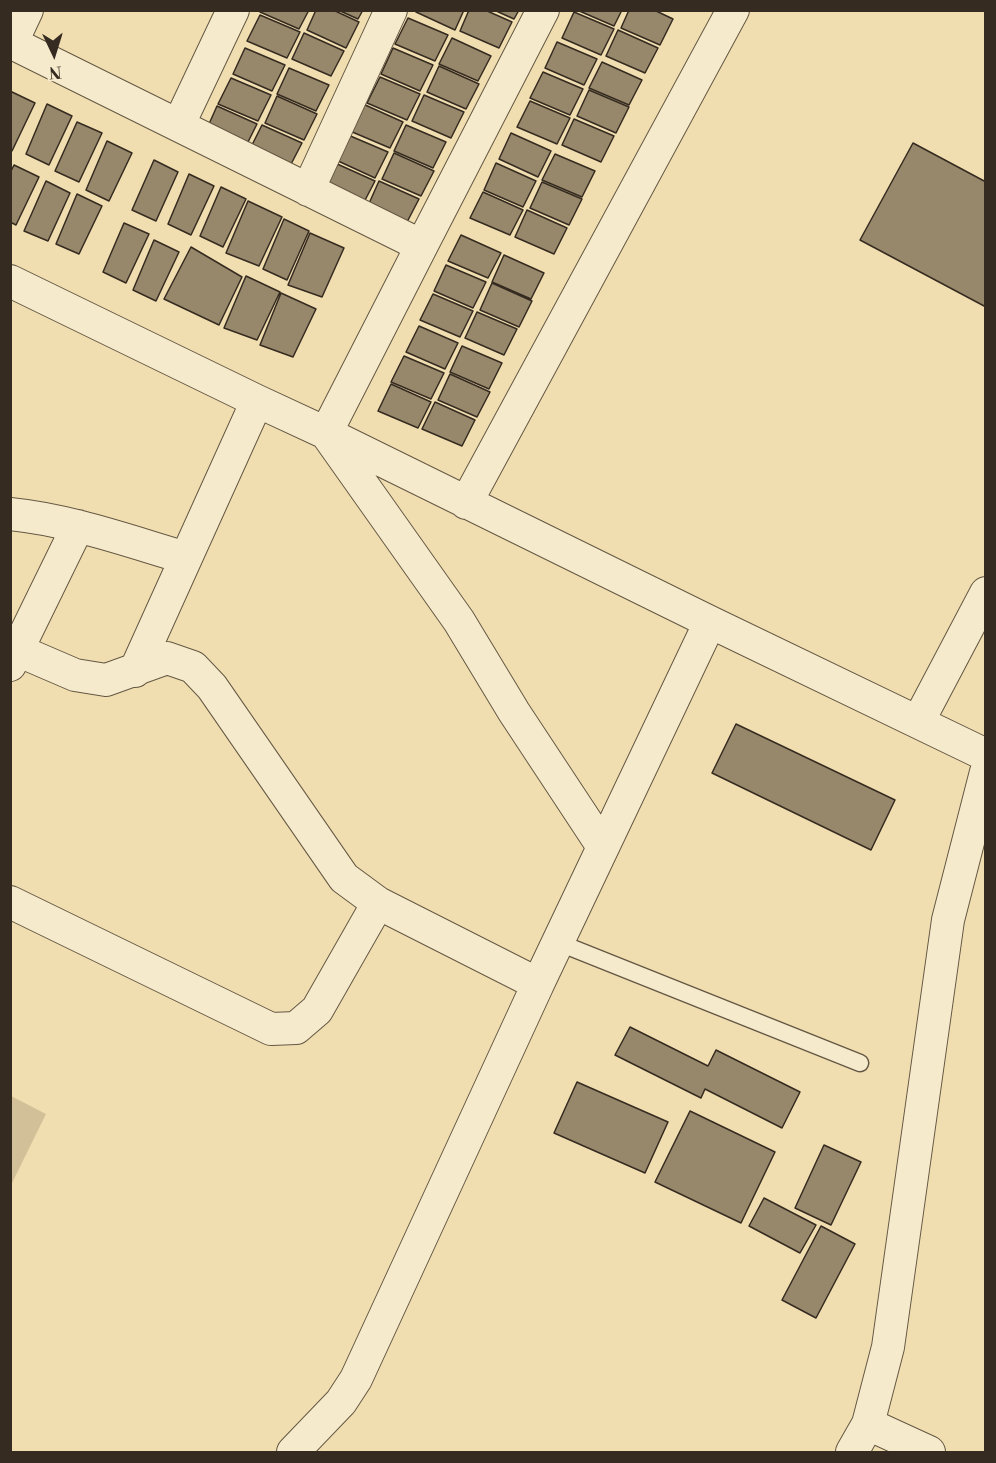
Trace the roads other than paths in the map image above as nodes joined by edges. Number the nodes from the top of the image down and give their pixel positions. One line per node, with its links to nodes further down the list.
1 (27, 10): 6 (street)
2 (233, 10): 7 (street)
3 (391, 10): 8 (street)
4 (543, 10): 9 (street)
5 (734, 10): 13 (street)
6 (11, 42): 7 (street)
7 (179, 124): 8 (street)
8 (308, 190): 9 (street)
9 (420, 249): 12 (street)
10 (10, 281): 11 (street)
11 (257, 401): 12 (street); 16 (street)
12 (326, 433): 13 (street); 24 (street)
13 (466, 503): 18 (street)
14 (10, 514): 15 (street)
15 (78, 526): 16 (street); 19 (street)
16 (186, 558): 20 (street)
17 (986, 593): 21 (street)
18 (710, 622): 21 (street); 24 (street)
19 (13, 654): 20 (street)
20 (135, 670): 26 (street)
21 (918, 722): 22 (street)
22 (986, 754)
23 (986, 772): 30 (street)
24 (603, 847): 27 (street)
25 (10, 902): 26 (street)
26 (378, 903): 28 (street)
27 (557, 942): 28 (street); 29 (lane)
28 (538, 984): 31 (street)
29 (860, 1063)
30 (868, 1424): 32 (street); 33 (street)
31 (293, 1452)
32 (852, 1452)
33 (929, 1452)

